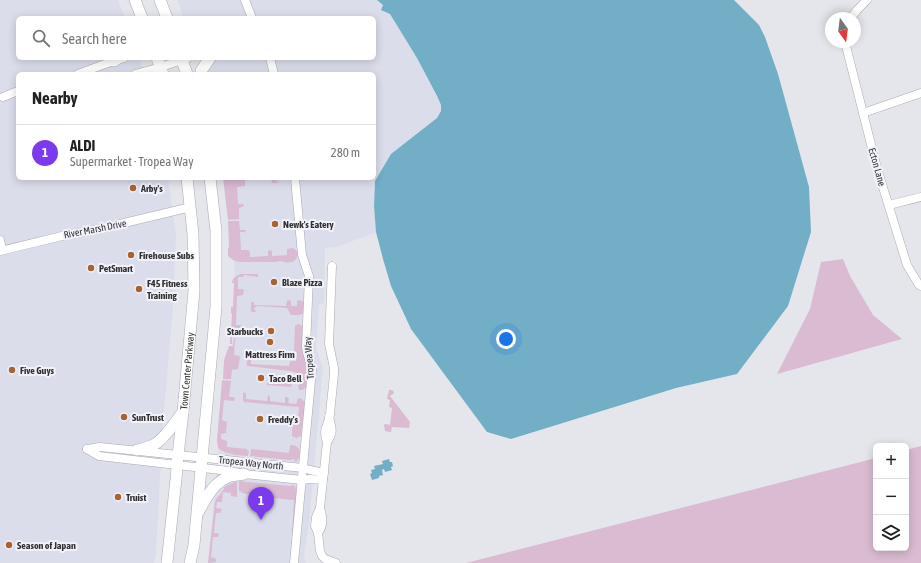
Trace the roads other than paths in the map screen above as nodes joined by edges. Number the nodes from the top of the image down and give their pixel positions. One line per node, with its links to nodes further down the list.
1 (160, 0): 8 (main road)
2 (246, 0): 9 (street)
3 (867, 0): 5 (street)
4 (135, 1): 6 (main road); 7 (main road)
5 (856, 12)
6 (135, 16)
7 (141, 16)
8 (166, 16)
9 (251, 16)
10 (847, 48): 25 (street, Ecton Lane)
11 (116, 60): 17 (street)
12 (178, 60): 16 (street)
13 (184, 60): 19 (main road)
14 (209, 60): 20 (main road)
15 (270, 60): 21 (street)
16 (160, 66): 18 (street)
17 (83, 72)
18 (141, 72)
19 (188, 72)
20 (201, 72)
21 (274, 72)
22 (16, 92): 24 (street)
23 (921, 93): 25 (street)
24 (16, 96)
25 (863, 113): 30 (street, Ecton Lane)
26 (187, 180): 31 (main road, Town Center Parkway)
27 (210, 180): 39 (main road)
28 (295, 180): 40 (street, Tropea Way)
29 (921, 197): 30 (street)
30 (889, 205): 35 (street, Ecton Lane)
31 (191, 207): 33 (street, River Marsh Drive); 36 (main road, Town Center Parkway)
32 (0, 240): 33 (street)
33 (1, 251)
34 (332, 266): 42 (street)
35 (921, 286)
36 (183, 412): 37 (main road); 38 (main road, Town Center Parkway)
37 (137, 450): 38 (street); 38 (street)
38 (177, 460): 39 (street, Tropea Way North); 45 (main road, Town Center Parkway)
39 (201, 463): 40 (street, Tropea Way North); 41 (street, Tropea Way North); 44 (main road)
40 (303, 468): 42 (street, Tropea Way North); 43 (street, Tropea Way)
41 (244, 474): 43 (street, Tropea Way North); 44 (main road)
42 (323, 476): 43 (street, Tropea Way North); 48 (street)
43 (302, 480): 47 (street, Tropea Way)
44 (196, 516): 46 (main road)
45 (167, 563)
46 (190, 563)
47 (294, 563)
48 (336, 563)

